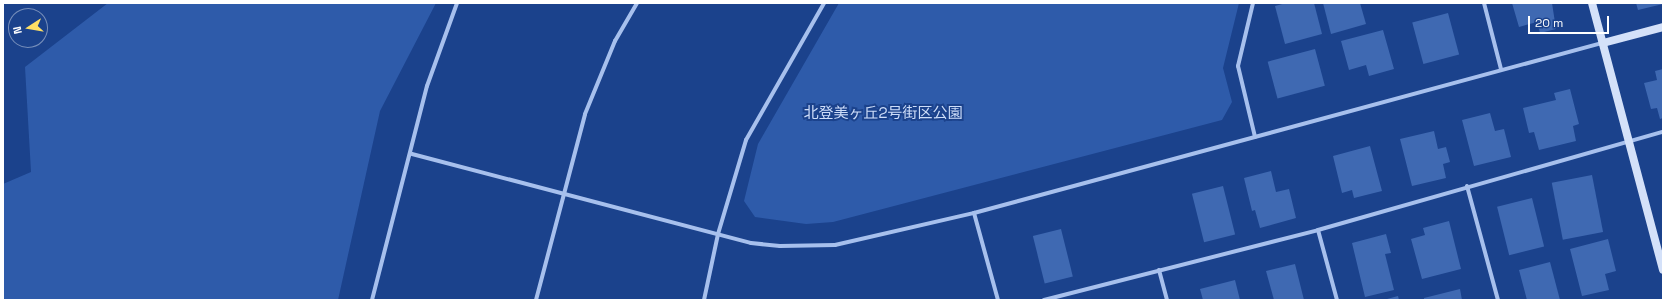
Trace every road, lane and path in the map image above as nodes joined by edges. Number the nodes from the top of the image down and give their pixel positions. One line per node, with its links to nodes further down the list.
1 (457, 3): 13 (street)
2 (637, 3): 15 (street)
3 (824, 3): 18 (street)
4 (1253, 3): 11 (street)
5 (1484, 3): 9 (street)
6 (1592, 3): 8 (street)
7 (1663, 27): 8 (street)
8 (1603, 43): 9 (street); 12 (street)
9 (1501, 69): 11 (street)
10 (1663, 132): 12 (street)
11 (1255, 137): 16 (street)
12 (1629, 141): 14 (street); 20 (street)
13 (412, 154): 15 (street); 21 (street)
14 (1468, 186): 17 (street); 28 (street)
15 (562, 194): 18 (street); 22 (street)
16 (974, 213): 18 (street); 24 (street)
17 (1318, 230): 19 (street); 27 (street)
18 (718, 234): 23 (street)
19 (1158, 270): 25 (street); 26 (street)
20 (1663, 270)
21 (372, 300)
22 (536, 300)
23 (704, 300)
24 (998, 300)
25 (1044, 300)
26 (1167, 300)
27 (1337, 300)
28 (1498, 300)

